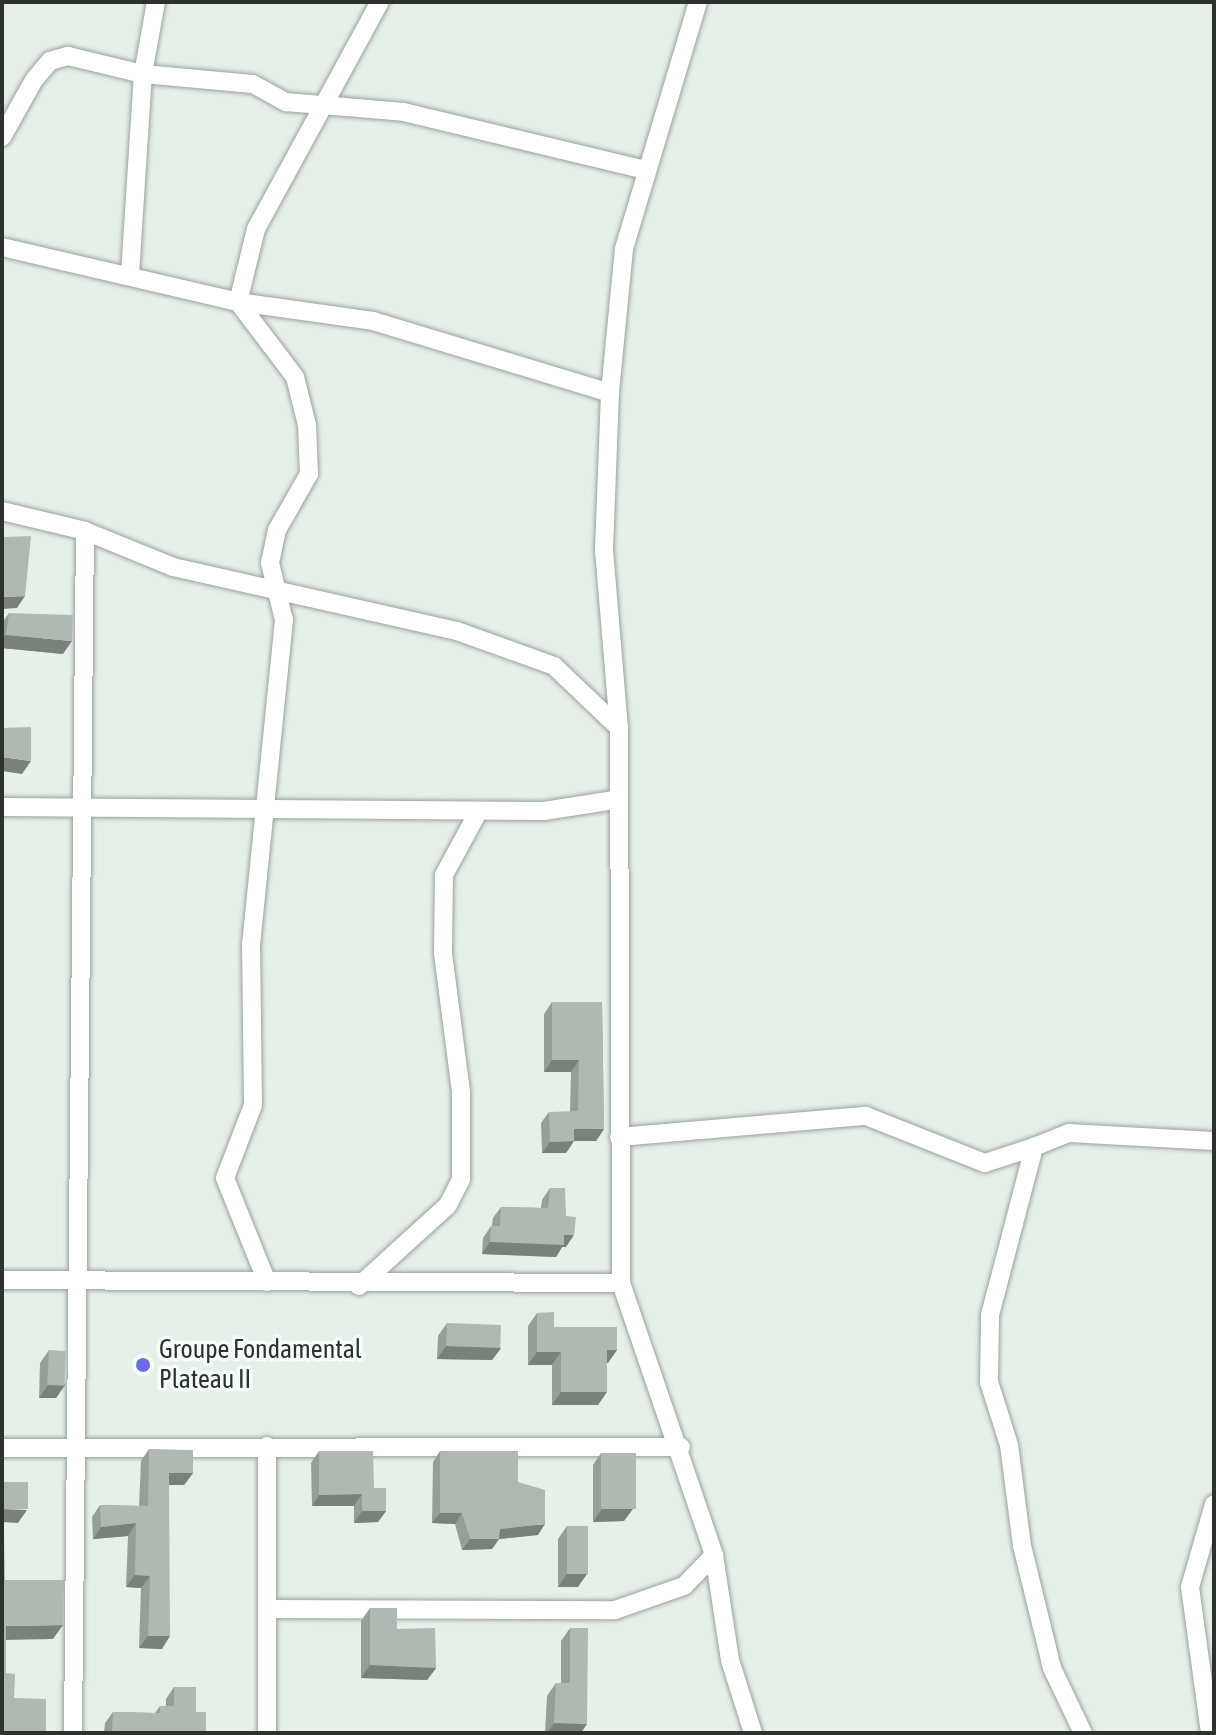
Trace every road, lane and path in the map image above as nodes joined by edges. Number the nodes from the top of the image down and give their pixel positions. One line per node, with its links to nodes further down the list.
1 (156, 2): 4 (street)
2 (380, 2): 5 (street)
3 (698, 2): 7 (street)
4 (143, 74): 5 (street); 6 (street); 9 (street)
5 (328, 102): 7 (street); 10 (street)
6 (2, 137)
7 (645, 170): 11 (street)
8 (2, 247): 9 (street)
9 (130, 274): 10 (street)
10 (238, 302): 11 (street); 14 (street)
11 (610, 393): 15 (street)
12 (2, 511): 13 (street)
13 (85, 531): 14 (street); 19 (street)
14 (276, 588): 15 (street); 20 (street)
15 (619, 728): 16 (street)
16 (614, 800): 18 (street); 21 (street)
17 (2, 807): 19 (street)
18 (478, 812): 20 (street); 28 (street)
19 (86, 813): 20 (street); 24 (street)
20 (262, 814): 26 (street)
21 (619, 1137): 23 (street); 27 (street)
22 (1214, 1141): 23 (street)
23 (1034, 1147): 39 (street)
24 (73, 1278): 25 (street); 26 (street); 32 (street)
25 (2, 1280)
26 (267, 1282): 28 (street)
27 (621, 1283): 28 (street); 30 (street)
28 (359, 1286)
29 (267, 1446): 30 (street); 32 (street); 35 (street)
30 (681, 1447): 34 (street)
31 (2, 1448): 32 (street)
32 (76, 1449): 36 (street)
33 (1214, 1504): 40 (street)
34 (714, 1555): 35 (street); 38 (street)
35 (269, 1609): 37 (street)
36 (73, 1733)
37 (267, 1733)
38 (753, 1733)
39 (1083, 1733)
40 (1210, 1733)

